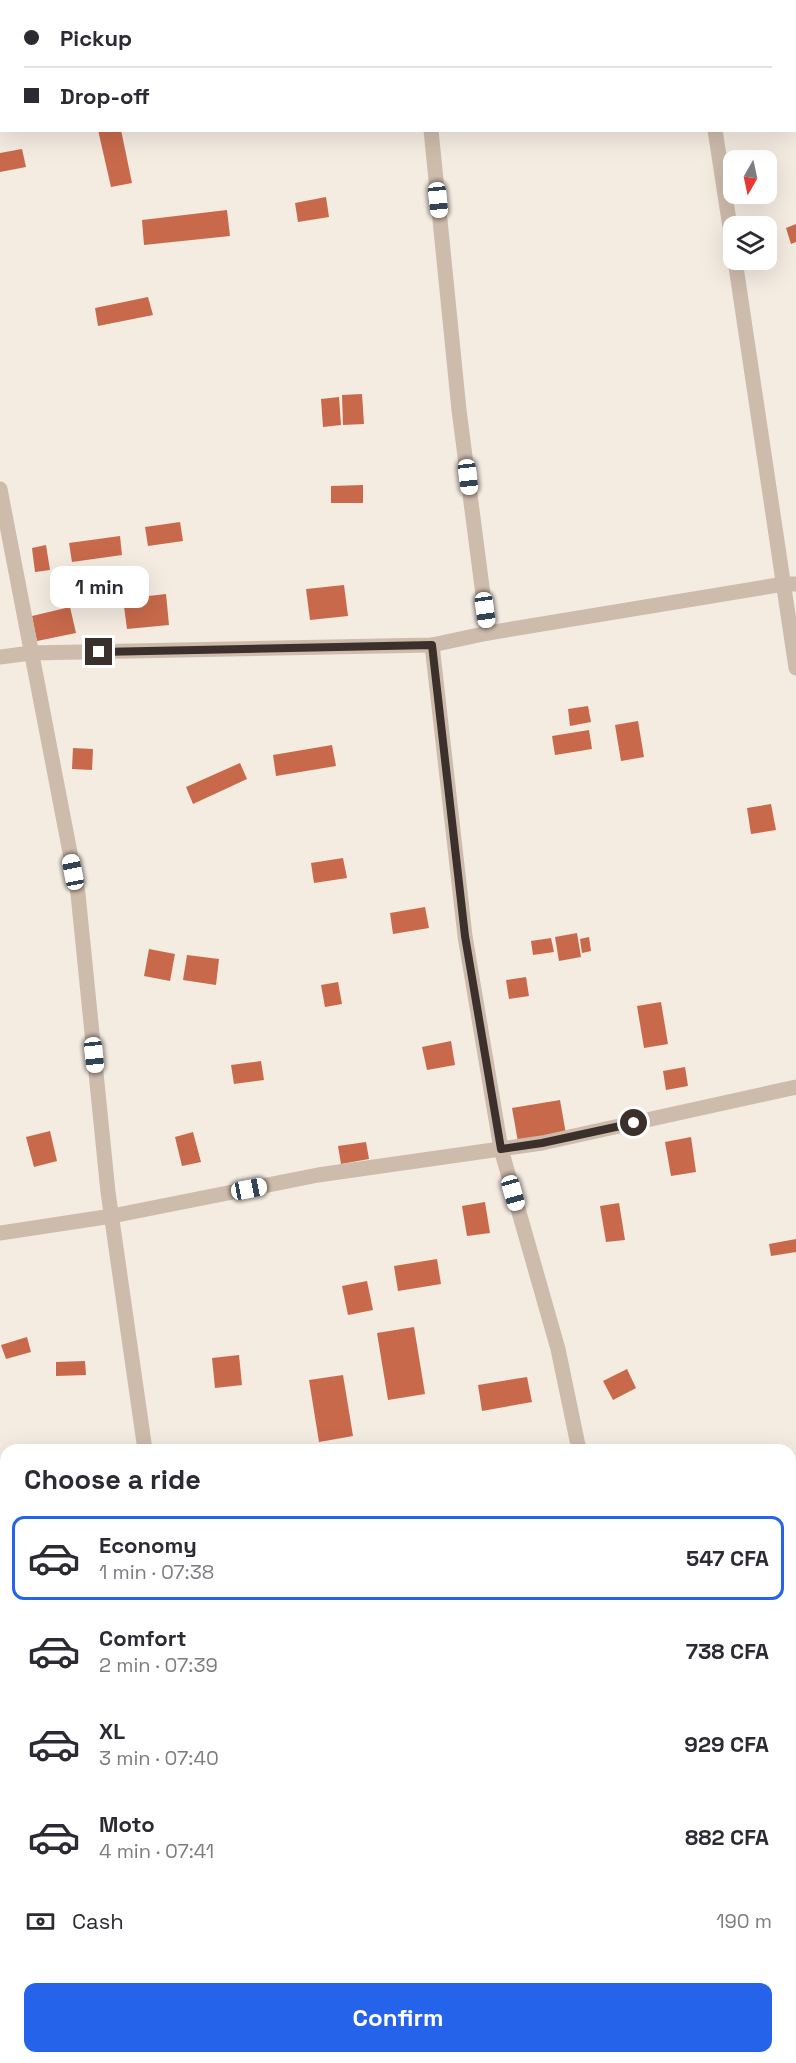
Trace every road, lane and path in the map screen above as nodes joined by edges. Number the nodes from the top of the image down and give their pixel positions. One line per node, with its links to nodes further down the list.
1 (432, 132): 7 (street)
2 (715, 132): 3 (street)
3 (728, 216)
4 (737, 270): 6 (street)
5 (0, 489): 9 (street)
6 (790, 584): 7 (street); 11 (street)
7 (488, 633): 8 (street)
8 (432, 645): 9 (street); 13 (street)
9 (31, 654): 10 (street); 14 (street)
10 (0, 657)
11 (796, 668)
12 (796, 1087): 13 (street)
13 (501, 1149): 14 (street); 17 (street)
14 (111, 1216): 15 (street); 16 (street)
15 (0, 1233)
16 (144, 1444)
17 (578, 1444)

